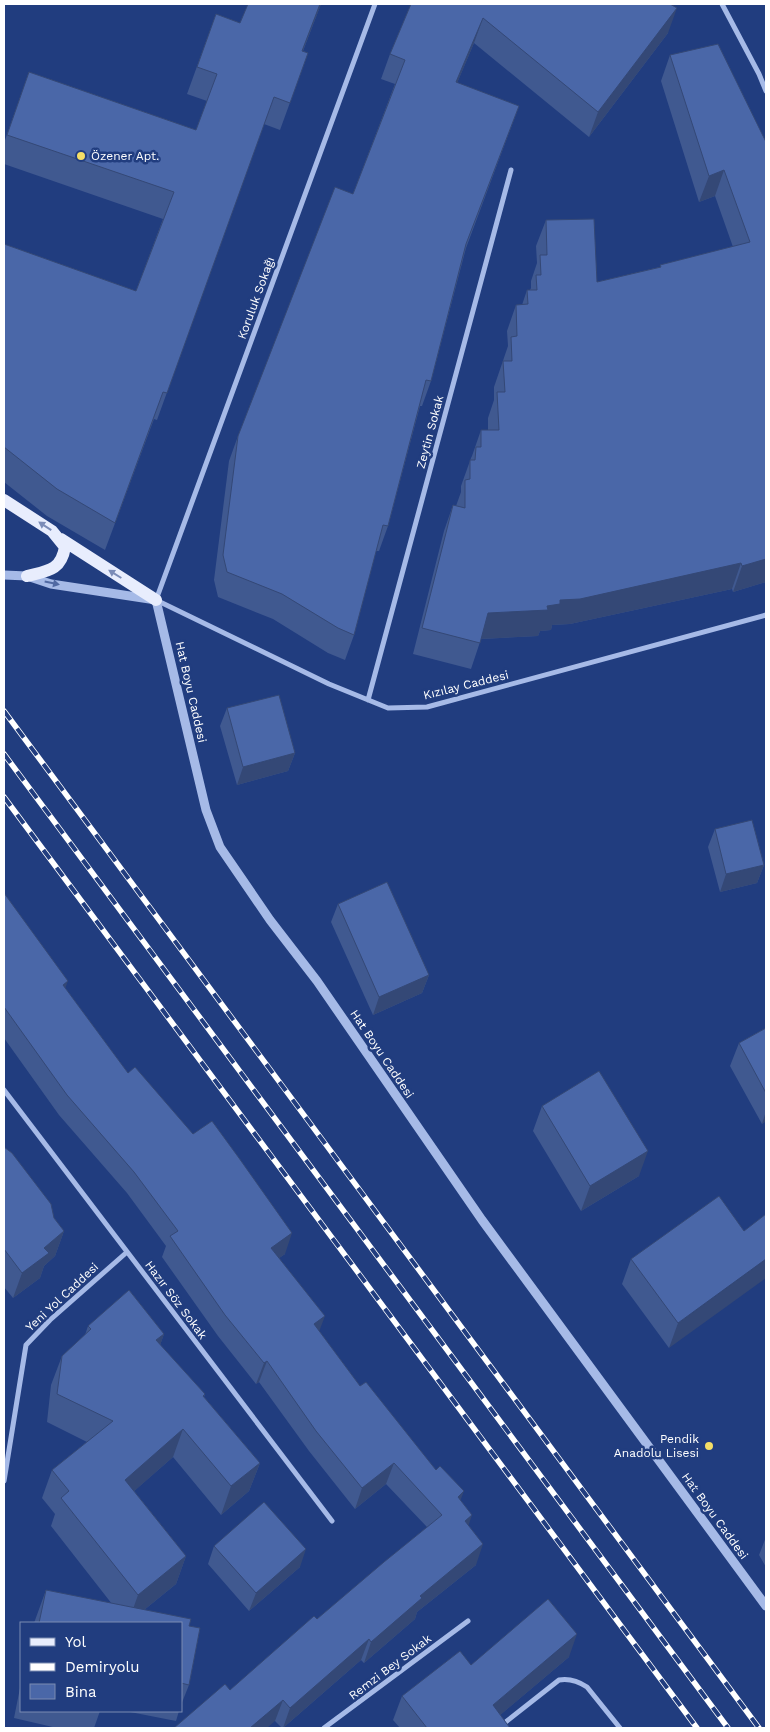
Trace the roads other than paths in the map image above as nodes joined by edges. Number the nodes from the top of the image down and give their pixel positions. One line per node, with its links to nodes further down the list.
1 (375, 4): 9 (street, Koruluk Sokağı)
2 (722, 4): 3 (street)
3 (766, 90)
4 (512, 170): 11 (street, Zeytin Sokak)
5 (4, 500): 6 (main road, one-way to 5)
6 (59, 538): 8 (main road); 9 (main road, one-way to 6)
7 (4, 575): 8 (street)
8 (27, 576): 9 (street, one-way to 9)
9 (156, 600): 11 (street, Kızılay Caddesi); 16 (street, Hat Boyu Caddesi)
10 (766, 615): 11 (street, Kızılay Caddesi)
11 (368, 700)
12 (4, 1090): 13 (street, Hazır Söz Sokak)
13 (127, 1252): 14 (street, Yeni Yol Caddesi); 15 (street, Hazır Söz Sokak)
14 (4, 1481)
15 (332, 1521)
16 (766, 1606)
17 (468, 1621): 18 (street, Remzi Bey Sokak)
18 (324, 1728)
19 (498, 1728): 20 (street)
20 (620, 1728)

